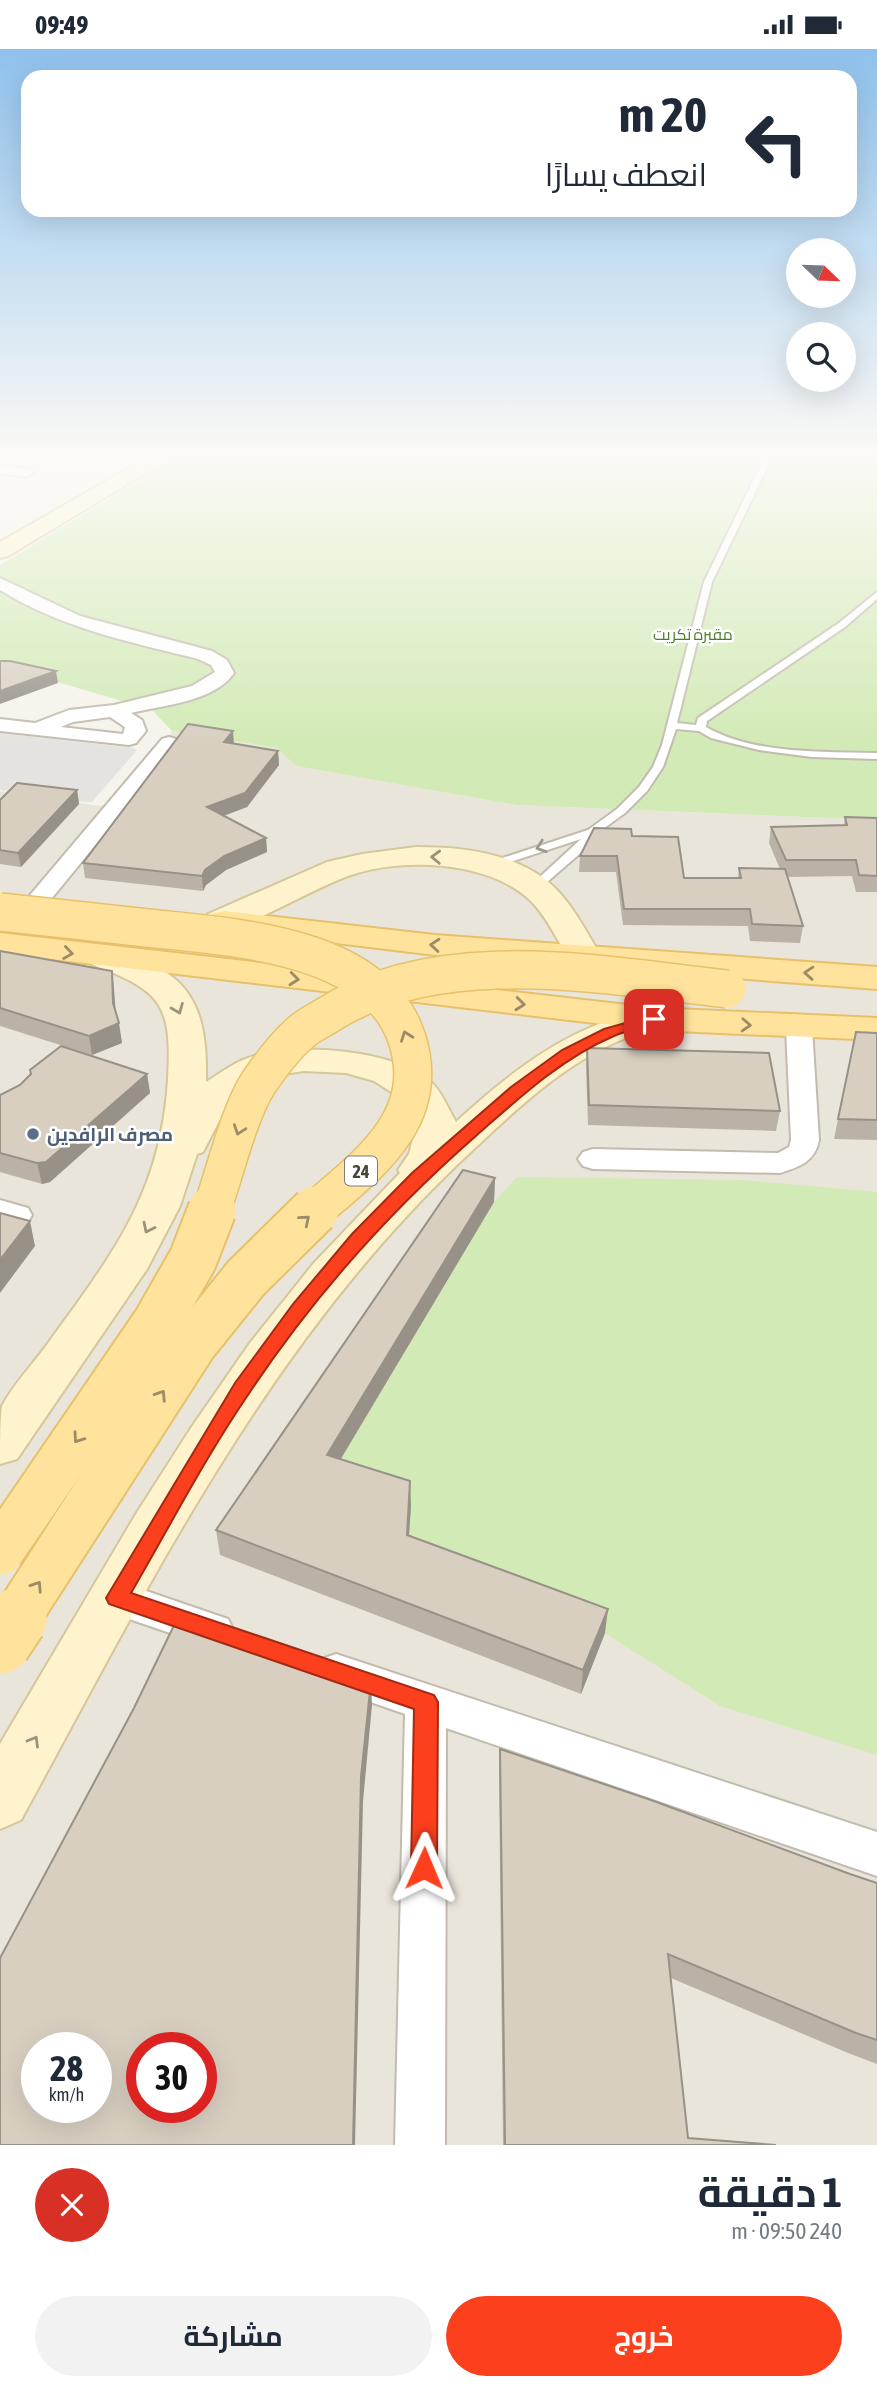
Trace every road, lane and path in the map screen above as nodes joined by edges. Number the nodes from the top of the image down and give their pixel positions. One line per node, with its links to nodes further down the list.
1 (722, 554): 6 (lane)
2 (0, 583): 4 (street)
3 (877, 595): 7 (lane)
4 (114, 711): 8 (street); 8 (street)
5 (0, 725): 8 (street)
6 (672, 726): 7 (lane); 11 (lane)
7 (701, 728): 10 (lane)
8 (39, 729)
9 (169, 743): 15 (street)
10 (877, 756)
11 (592, 832): 12 (lane, one-way to 12); 13 (lane)
12 (491, 865): 13 (street); 17 (street, one-way to 17)
13 (535, 887): 19 (street)
14 (0, 894): 15 (main road)
15 (39, 899): 17 (main road)
16 (0, 912): 33 (main road, 24, one-way to 16, bridge)
17 (220, 921): 19 (main road, one-way to 17)
18 (0, 943): 20 (main road, one-way to 20)
19 (584, 956): 21 (main road, one-way to 19)
20 (105, 958): 23 (main road, one-way to 23); 27 (street, one-way to 27)
21 (877, 978)
22 (877, 1000): 30 (main road, one-way to 30, bridge)
23 (654, 1019): 24 (main road, one-way to 24); 28 (street)
24 (799, 1028): 25 (main road); 26 (street)
25 (877, 1029)
26 (593, 1159)
27 (166, 1189): 28 (street); 29 (street, one-way to 29)
28 (393, 1202): 31 (street)
29 (0, 1445)
30 (0, 1551)
31 (117, 1598): 32 (street); 36 (street, one-way to 31)
32 (246, 1641)
33 (0, 1643)
34 (297, 1659): 35 (street)
35 (426, 1702): 37 (street); 38 (street)
36 (0, 1800)
37 (877, 1854)
38 (420, 2145)

